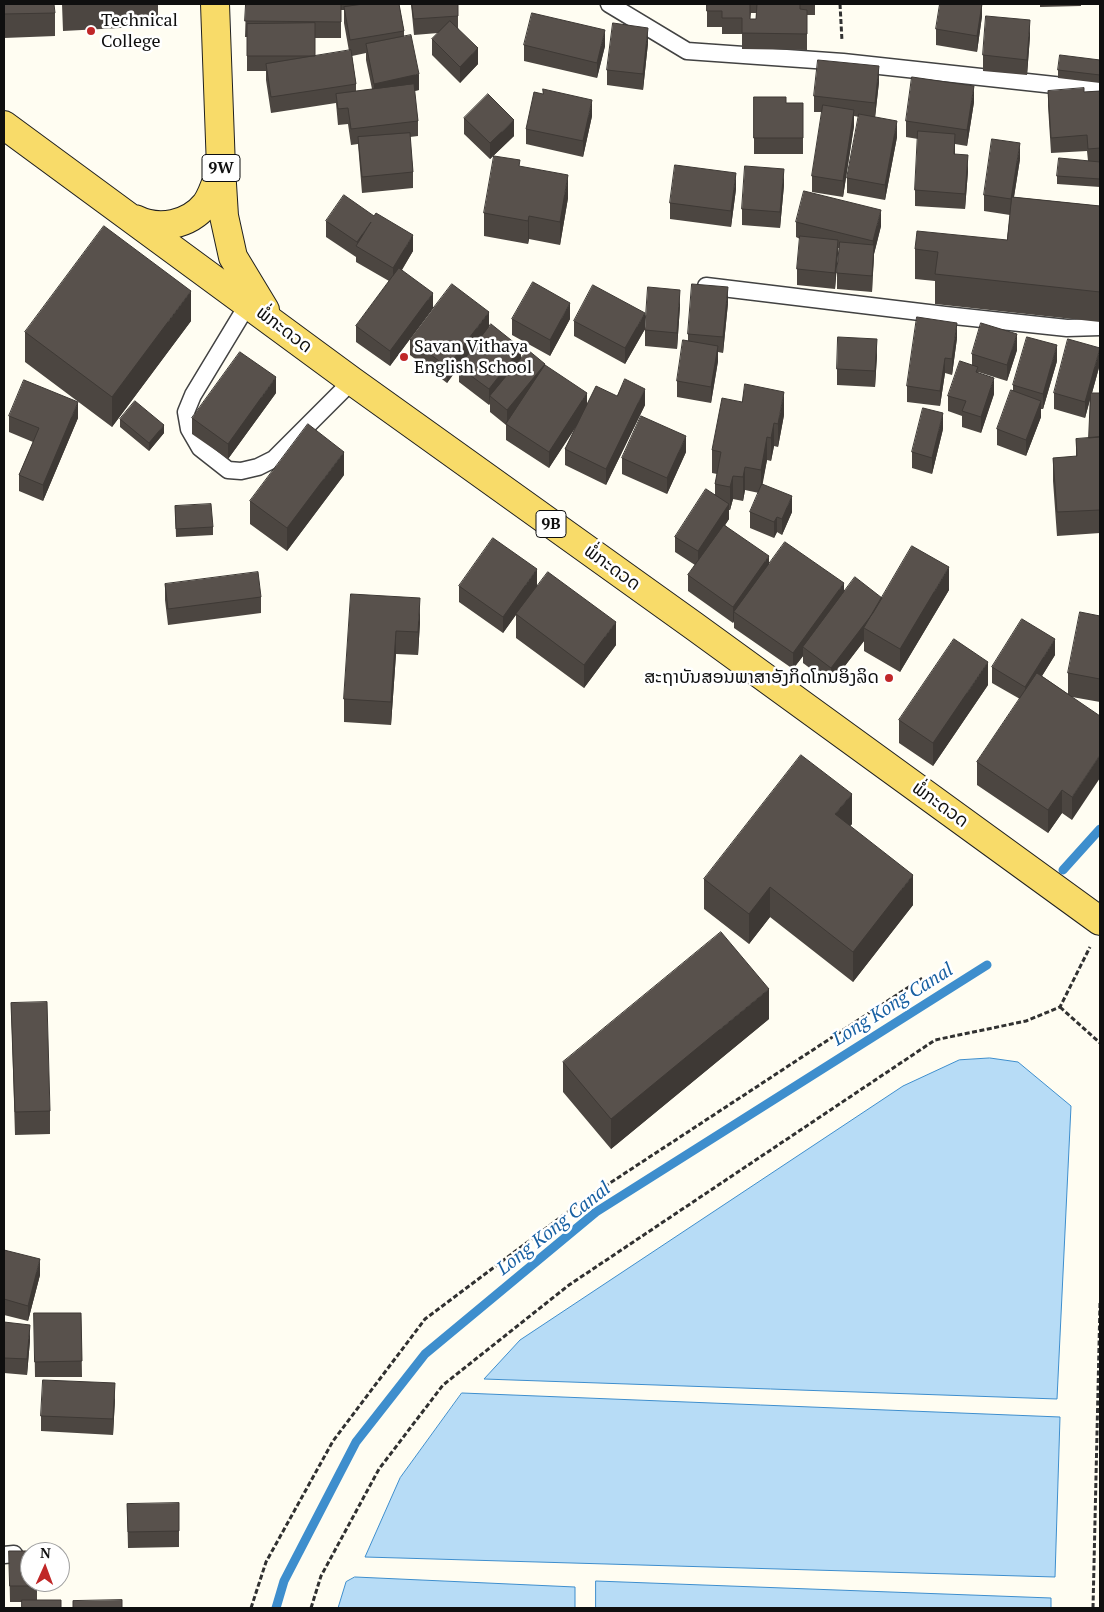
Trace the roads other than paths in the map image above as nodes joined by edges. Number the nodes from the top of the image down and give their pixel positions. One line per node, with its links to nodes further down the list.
1 (215, 4): 5 (main road, 9W)
2 (608, 4): 3 (lane)
3 (1100, 90)
4 (4, 125): 6 (main road, ພໍ່ກະດວດ / 9B)
5 (221, 168): 6 (main road); 9 (main road, 9W)
6 (123, 212): 8 (main road, ພໍ່ກະດວດ / 9B)
7 (701, 286): 10 (lane)
8 (248, 304): 9 (main road, ພໍ່ກະດວດ / 9B); 11 (lane)
9 (271, 320): 11 (main road, ພໍ່ກະດວດ / 9B)
10 (1100, 327)
11 (352, 381): 12 (main road, ພໍ່ກະດວດ / 9B)
12 (1096, 932)

